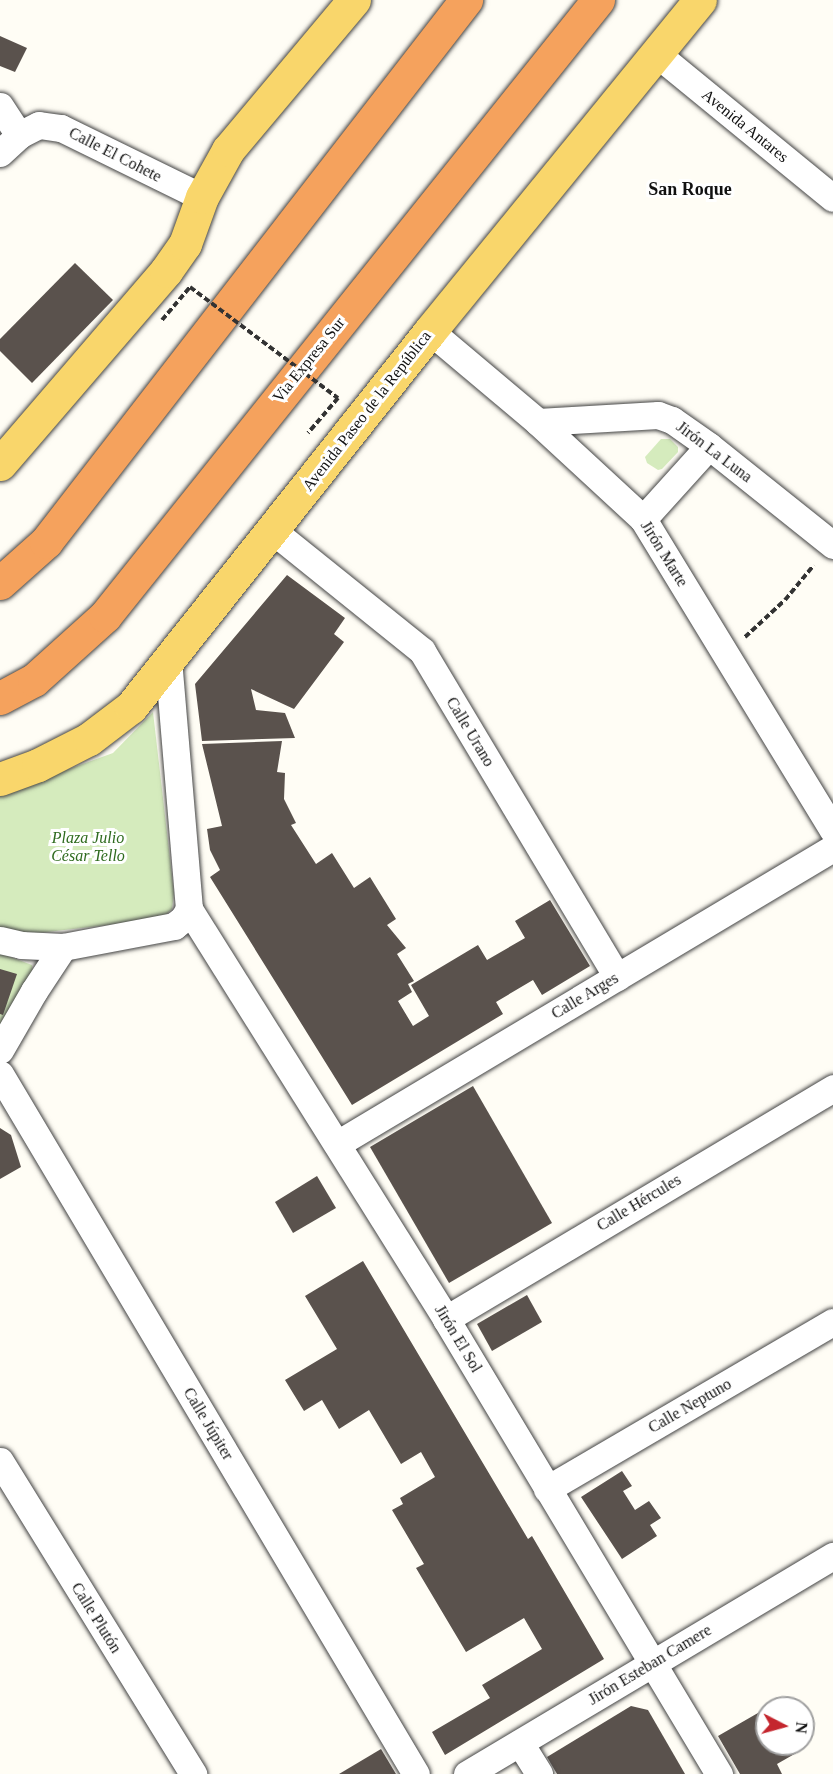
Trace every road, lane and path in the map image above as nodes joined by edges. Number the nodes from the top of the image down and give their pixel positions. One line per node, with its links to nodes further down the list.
1 (354, 0): 8 (main road)
2 (466, 0): 19 (highway)
3 (598, 0): 22 (highway, Via Expresa Sur)
4 (700, 0): 5 (main road, Avenida Paseo de la República)
5 (657, 54): 9 (street, Avenida Antares); 11 (main road, Avenida Paseo de la República)
6 (0, 106): 7 (street)
7 (10, 144): 8 (street, Calle El Cohete)
8 (202, 197): 15 (main road)
9 (833, 198)
10 (162, 320): 13 (path, bridge)
11 (430, 331): 12 (street, Jirón Marte); 17 (main road, Avenida Paseo de la República)
12 (538, 422): 14 (street, Jirón La Luna); 16 (street, Jirón Marte)
13 (308, 433)
14 (709, 446): 16 (street); 18 (street, Jirón La Luna)
15 (0, 464)
16 (643, 519): 20 (street, Jirón Marte)
17 (273, 531): 21 (main road, Avenida Paseo de la República); 29 (street, Calle Urano)
18 (832, 544): 20 (path)
19 (0, 583)
20 (723, 649): 24 (street, Jirón Marte)
21 (168, 660): 23 (main road, Avenida Paseo de la República); 26 (street)
22 (0, 698)
23 (0, 778)
24 (833, 830)
25 (833, 848): 29 (street, Calle Arges)
26 (189, 909): 28 (street); 33 (street, Jirón El Sol)
27 (0, 940): 28 (street)
28 (63, 947): 30 (street)
29 (617, 977): 33 (street, Calle Arges)
30 (0, 1050)
31 (0, 1074): 42 (street, Calle Júpiter)
32 (833, 1088): 34 (street, Calle Hércules)
33 (336, 1144): 34 (street, Jirón El Sol)
34 (446, 1318): 37 (street, Jirón El Sol)
35 (833, 1322): 37 (street, Calle Neptuno)
36 (0, 1461): 41 (street, Calle Plutón)
37 (547, 1489): 39 (street, Jirón El Sol)
38 (833, 1556): 39 (street, Jirón Esteban Camere)
39 (653, 1664): 40 (street, Jirón Esteban Camere); 45 (street, Jirón El Sol)
40 (520, 1743): 43 (street, Jirón Esteban Camere); 44 (street)
41 (193, 1774)
42 (416, 1774)
43 (467, 1774)
44 (538, 1774)
45 (719, 1774)

